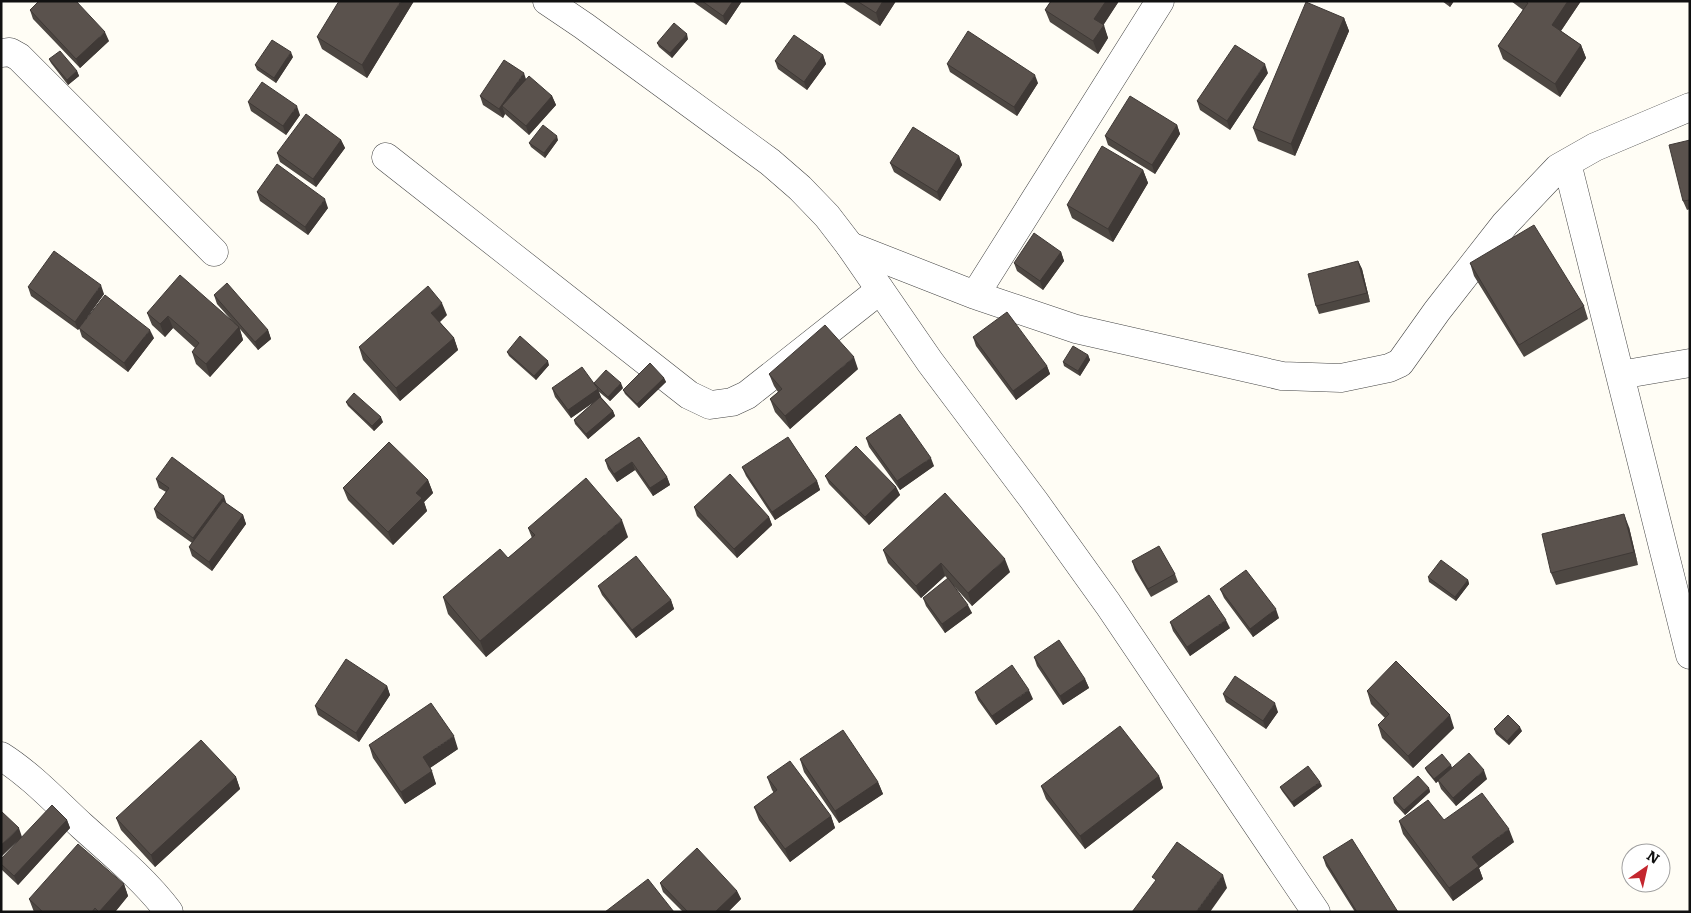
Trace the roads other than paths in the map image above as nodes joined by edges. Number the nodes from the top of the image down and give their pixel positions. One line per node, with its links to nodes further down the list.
1 (547, 1): 7 (street)
2 (1160, 1): 10 (street)
3 (1, 53): 8 (street)
4 (1690, 107): 6 (street)
5 (386, 157): 9 (street)
6 (1567, 163): 10 (street); 12 (street)
7 (850, 246): 9 (street); 10 (street)
8 (214, 252)
9 (880, 290): 16 (street)
10 (975, 295)
11 (1690, 363): 12 (street)
12 (1620, 375): 13 (street)
13 (1690, 655)
14 (1, 756): 15 (street)
15 (169, 912)
16 (1316, 912)

